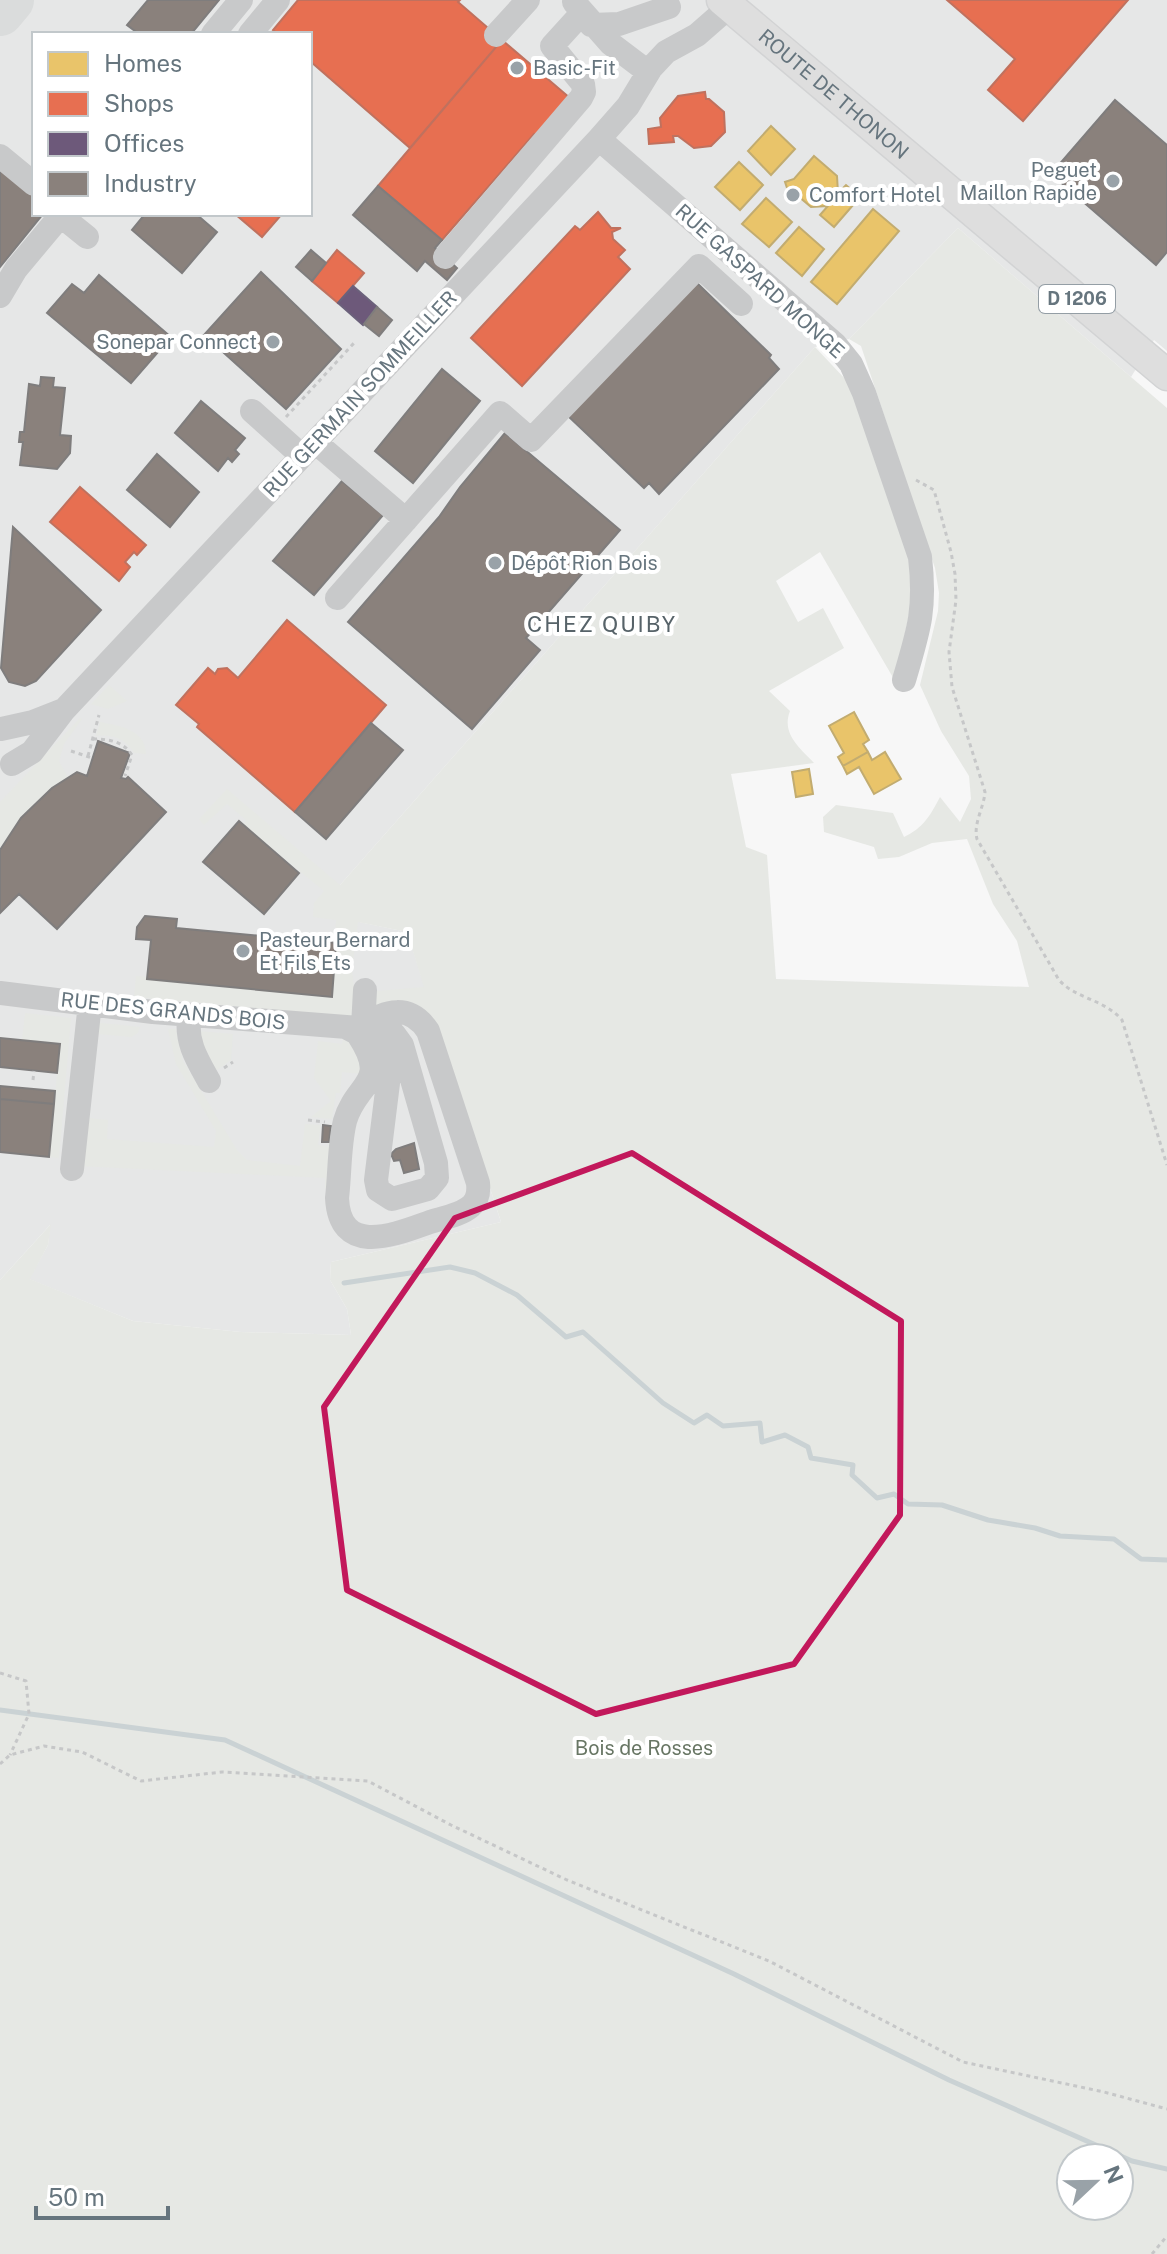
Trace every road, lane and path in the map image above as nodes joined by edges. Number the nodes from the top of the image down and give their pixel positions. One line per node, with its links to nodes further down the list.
1 (241, 0): 7 (street)
2 (278, 0): 8 (street)
3 (528, 0): 9 (street)
4 (726, 3): 10 (street, RUE GERMAIN SOMMEILLER); 22 (main road, ROUTE DE THONON / D 1206)
5 (672, 4): 6 (street); 10 (street)
6 (582, 12): 11 (street); 18 (street)
7 (215, 32)
8 (252, 32)
9 (496, 35)
10 (666, 52): 11 (street, RUE GERMAIN SOMMEILLER)
11 (648, 72): 12 (street, RUE GERMAIN SOMMEILLER)
12 (599, 139): 25 (street, RUE GERMAIN SOMMEILLER); 26 (street, RUE GASPARD MONGE)
13 (0, 156): 14 (street)
14 (32, 182)
15 (61, 216): 19 (street)
16 (63, 216): 17 (street)
17 (87, 237)
18 (445, 257)
19 (0, 296)
20 (741, 304): 27 (street)
21 (354, 343): 24 (path)
22 (1167, 375)
23 (252, 411): 24 (street)
24 (274, 431): 25 (street)
25 (308, 449): 27 (street); 30 (street, RUE GERMAIN SOMMEILLER)
26 (894, 482): 29 (street, RUE GASPARD MONGE); 49 (path)
27 (406, 520): 28 (street)
28 (337, 598)
29 (904, 680)
30 (64, 710): 32 (street, RUE GERMAIN SOMMEILLER); 35 (street, RUE GERMAIN SOMMEILLER)
31 (99, 715): 33 (path)
32 (0, 728): 35 (street, RUE GERMAIN SOMMEILLER)
33 (93, 739): 34 (path); 36 (path)
34 (71, 751)
35 (6, 772)
36 (125, 776)
37 (365, 990): 41 (street)
38 (0, 993): 39 (street, RUE DES GRANDS BOIS)
39 (90, 1003): 40 (street, RUE DES GRANDS BOIS); 50 (street)
40 (189, 1016): 41 (street, RUE DES GRANDS BOIS); 45 (street)
41 (356, 1029): 41 (street); 42 (street); 47 (street)
42 (402, 1045): 46 (street); 48 (street)
43 (34, 1071): 44 (path)
44 (33, 1080)
45 (209, 1081)
46 (412, 1123): 47 (street); 48 (street)
47 (380, 1155): 48 (street)
48 (436, 1163)
49 (1167, 1165)
50 (72, 1169)
51 (0, 1673): 52 (path)
52 (10, 1755): 53 (path); 54 (path)
53 (0, 1764)
54 (1167, 2109)
55 (1167, 2236): 56 (path)
56 (1152, 2254)

